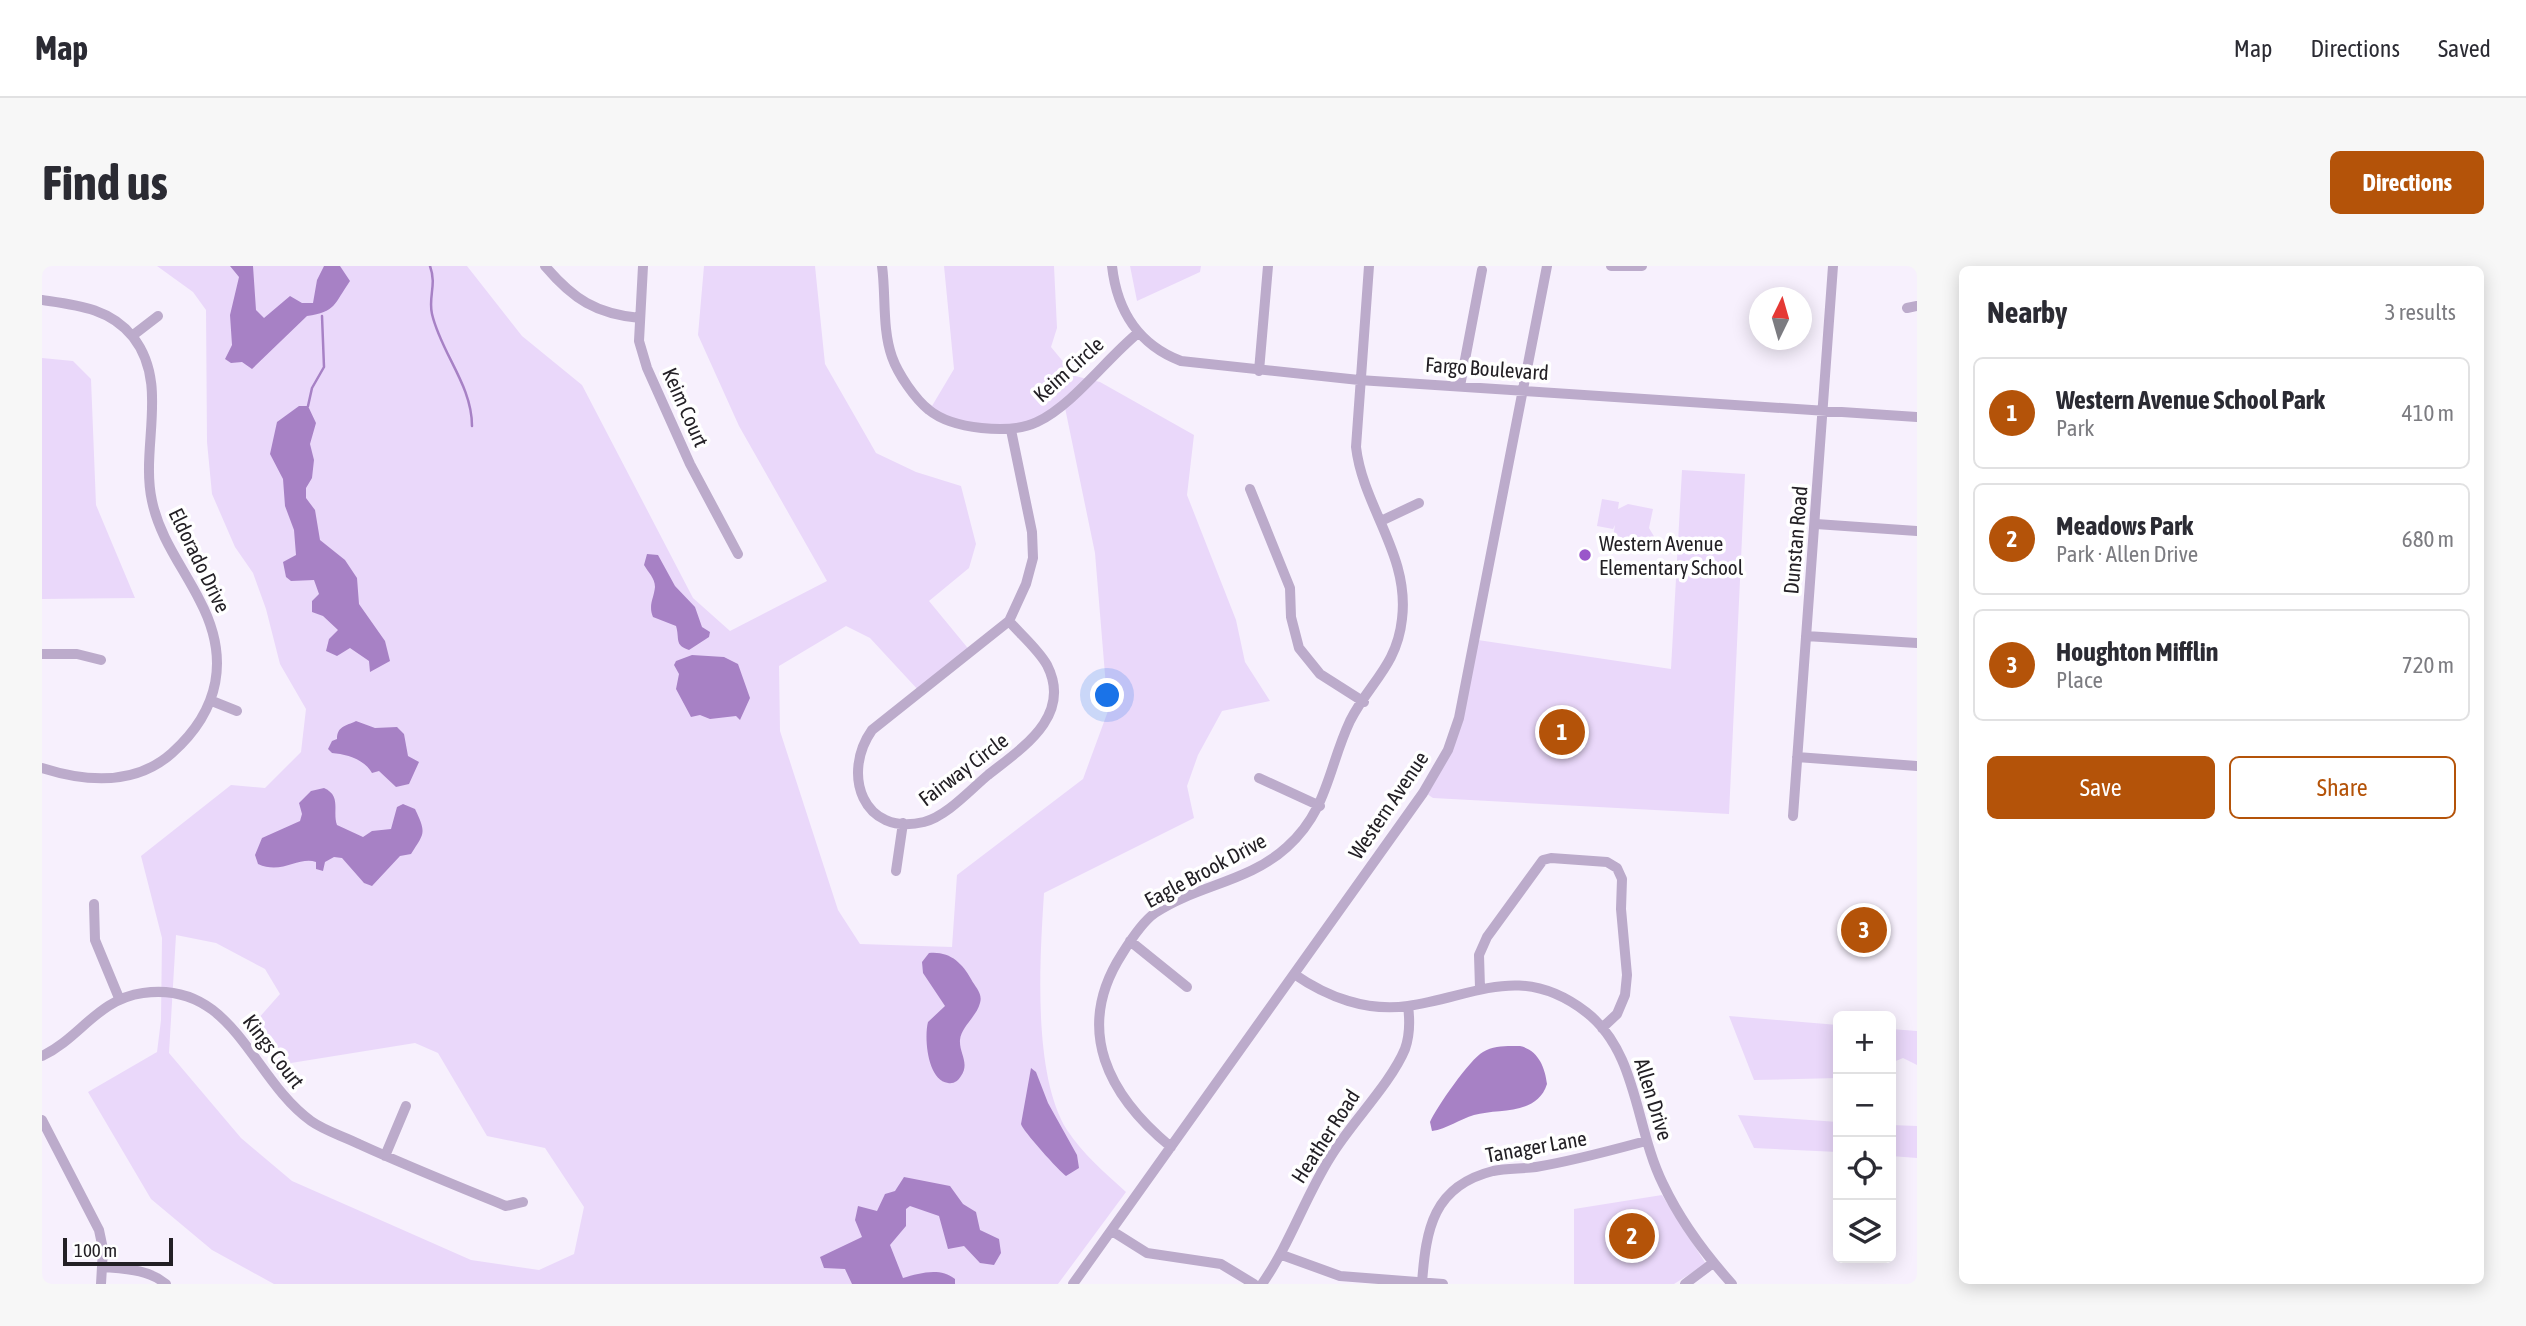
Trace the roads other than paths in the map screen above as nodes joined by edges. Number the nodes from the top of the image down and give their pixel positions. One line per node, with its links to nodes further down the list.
1 (545, 266): 14 (street)
2 (643, 266): 14 (street, Keim Court)
3 (882, 266): 23 (street, Keim Circle)
4 (1112, 266): 15 (street, Fargo Boulevard)
5 (1268, 266): 17 (street)
6 (1369, 266): 18 (street, Eagle Brook Drive)
7 (1547, 266): 20 (street, Western Avenue)
8 (1611, 266): 9 (street)
9 (1642, 266)
10 (1833, 266): 21 (street, Dunstan Road)
11 (1482, 270): 19 (street)
12 (42, 300): 16 (street, Eldorado Drive)
13 (158, 316): 16 (street)
14 (639, 318): 29 (street, Keim Court)
15 (1138, 334): 17 (street, Fargo Boulevard); 23 (street, Keim Circle)
16 (132, 336): 35 (street, Eldorado Drive)
17 (1259, 371): 18 (street, Fargo Boulevard)
18 (1359, 380): 19 (street, Fargo Boulevard); 26 (street, Eagle Brook Drive)
19 (1460, 386): 20 (street, Fargo Boulevard)
20 (1522, 390): 21 (street, Fargo Boulevard); 48 (street, Western Avenue)
21 (1824, 411): 22 (street, Fargo Boulevard); 27 (street, Dunstan Road)
22 (1917, 417)
23 (1011, 430): 30 (street, Fairway Circle)
24 (1250, 489): 36 (street)
25 (1419, 503): 26 (street)
26 (1381, 521): 36 (street, Eagle Brook Drive)
27 (1816, 524): 28 (street); 31 (street, Dunstan Road)
28 (1917, 531)
29 (737, 554)
30 (1009, 621): 44 (street, Fairway Circle); 44 (street, Fairway Circle)
31 (1806, 636): 32 (street); 38 (street, Dunstan Road)
32 (1917, 643)
33 (42, 654): 34 (street)
34 (101, 660)
35 (212, 701): 37 (street); 40 (street, Eldorado Drive)
36 (1364, 702): 42 (street, Eagle Brook Drive)
37 (237, 711)
38 (1797, 757): 39 (street); 43 (street, Dunstan Road)
39 (1917, 766)
40 (42, 768)
41 (1259, 778): 42 (street)
42 (1320, 806): 47 (street, Eagle Brook Drive)
43 (1793, 816)
44 (903, 823): 45 (street)
45 (896, 871)
46 (94, 904): 51 (street)
47 (1130, 941): 49 (street); 58 (street, Eagle Brook Drive)
48 (1294, 974): 52 (street, Allen Drive); 58 (street, Western Avenue)
49 (1187, 987)
50 (1480, 988): 52 (street, Allen Drive); 53 (street, Allen Drive); 53 (street)
51 (119, 998): 54 (street, Kings Court); 59 (street, Kings Court)
52 (1408, 1006): 62 (street, Heather Road)
53 (1602, 1028): 57 (street, Allen Drive)
54 (42, 1056)
55 (406, 1106): 59 (street)
56 (42, 1120): 64 (street)
57 (1646, 1141): 63 (street, Allen Drive); 65 (street, Tanager Lane)
58 (1171, 1147): 61 (street, Western Avenue)
59 (385, 1156): 60 (street, Kings Court)
60 (523, 1202)
61 (1112, 1231): 68 (street, Western Avenue); 69 (street)
62 (1282, 1255): 65 (street); 70 (street, Heather Road)
63 (1713, 1263): 72 (street); 73 (street, Allen Drive)
64 (102, 1267): 66 (street); 67 (street)
65 (1422, 1283): 71 (street)
66 (102, 1284)
67 (166, 1284)
68 (1073, 1284)
69 (1254, 1284)
70 (1262, 1284)
71 (1443, 1284)
72 (1685, 1284)
73 (1732, 1284)

